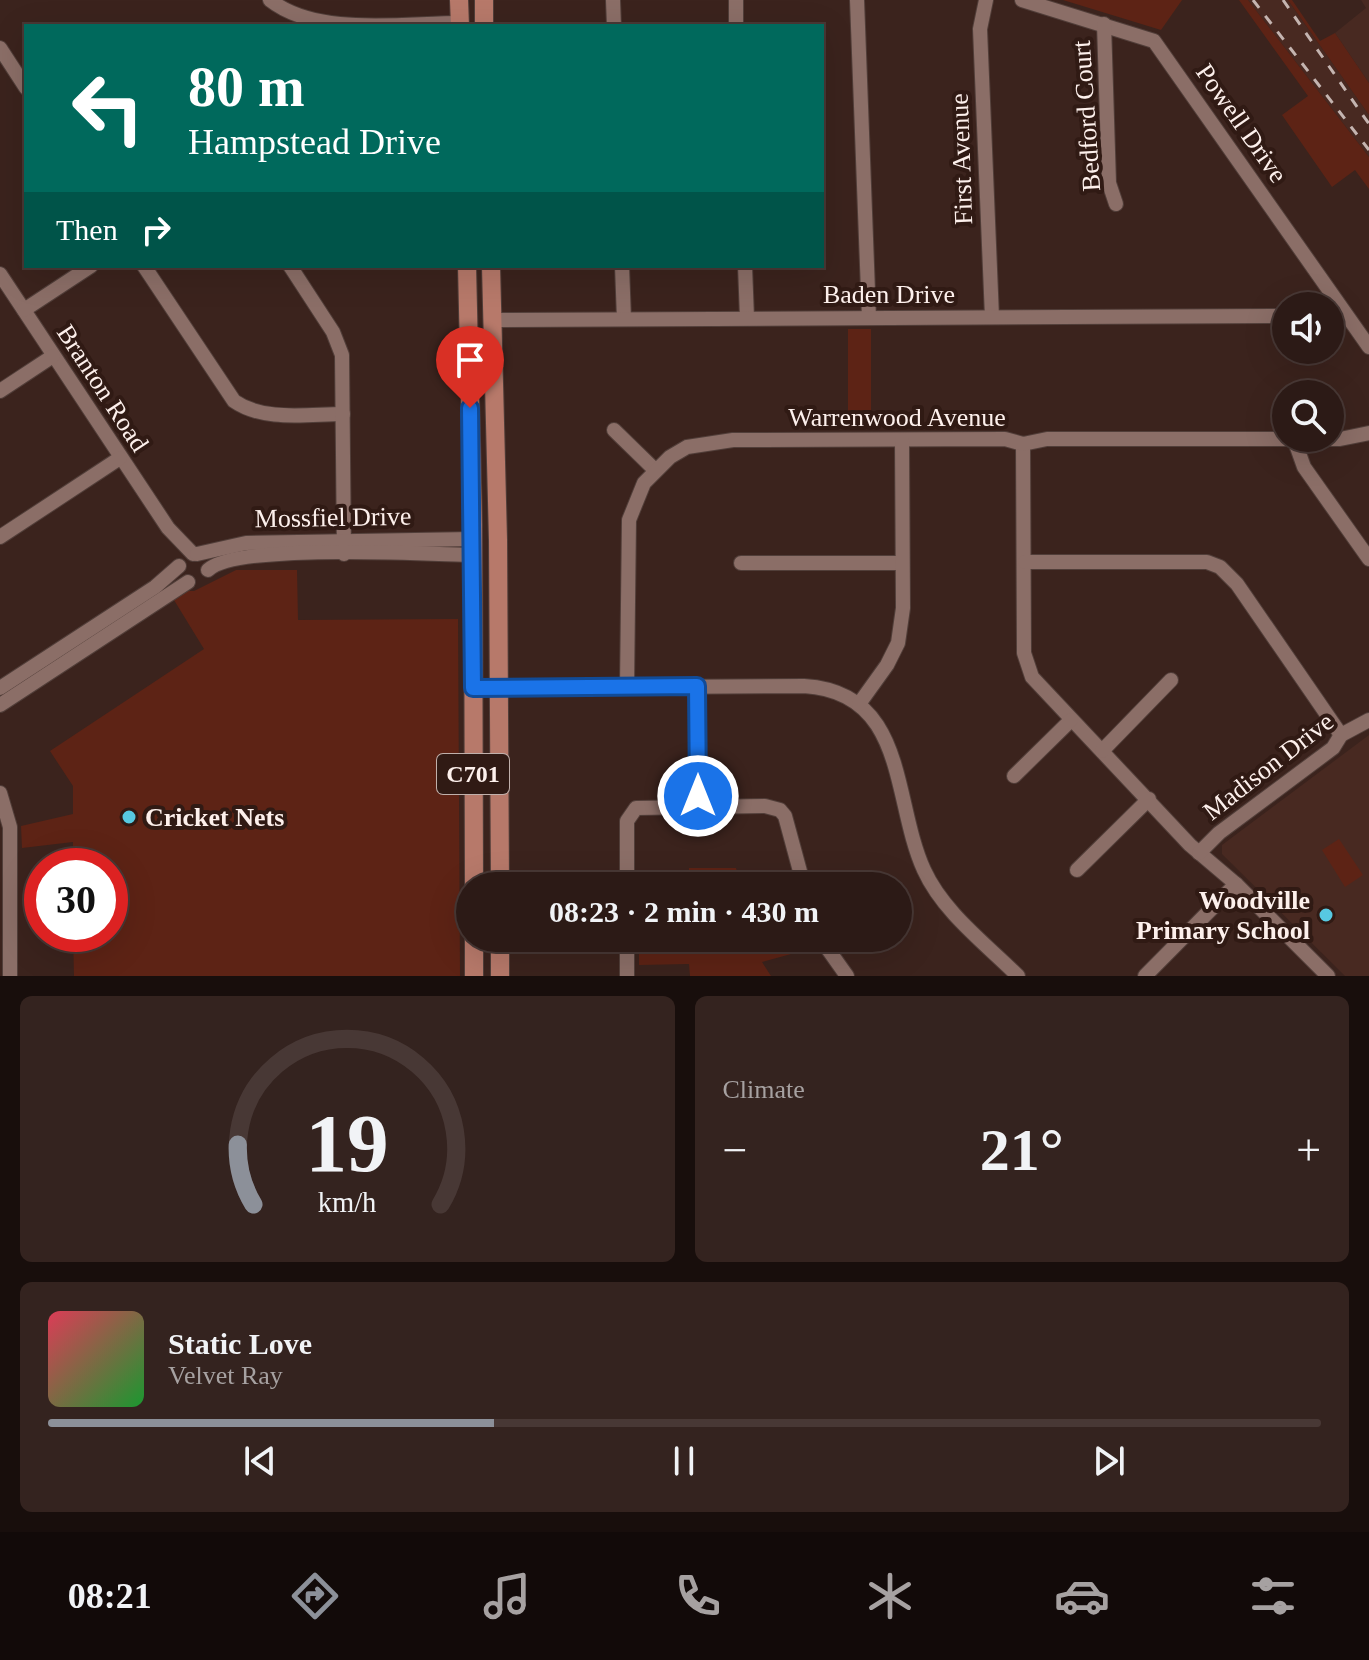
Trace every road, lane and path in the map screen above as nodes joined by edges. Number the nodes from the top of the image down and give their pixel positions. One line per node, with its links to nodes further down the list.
1 (270, 0): 9 (street)
2 (459, 0): 9 (main road)
3 (484, 0): 10 (main road)
4 (613, 0): 11 (street)
5 (736, 0): 12 (street)
6 (857, 0): 30 (street)
7 (986, 0): 28 (street, First Avenue)
8 (1022, 0): 13 (street, Powell Drive)
9 (460, 24): 10 (main road)
10 (484, 24)
11 (614, 24)
12 (736, 24)
13 (1104, 24): 16 (street, Bedford Court); 25 (street, Powell Drive)
14 (0, 48): 15 (street)
15 (20, 65)
16 (1116, 204)
17 (88, 268): 26 (street)
18 (145, 268): 37 (street)
19 (291, 268): 37 (street)
20 (467, 268): 49 (main road, C701)
21 (491, 268): 33 (main road, C701)
22 (622, 268): 31 (street)
23 (745, 268): 29 (street)
24 (0, 274): 26 (street, Branton Road)
25 (1324, 292)
26 (24, 310): 35 (street, Branton Road)
27 (1272, 316): 28 (street, Baden Drive)
28 (992, 317): 30 (street, Baden Drive)
29 (747, 318): 30 (street, Baden Drive); 31 (street, Baden Drive)
30 (869, 318)
31 (624, 319): 33 (street, Baden Drive)
32 (1344, 319): 34 (street, Powell Drive)
33 (492, 320): 51 (main road, C701)
34 (1369, 347)
35 (53, 356): 36 (street); 45 (street, Branton Road)
36 (0, 391)
37 (343, 414): 50 (street)
38 (614, 430): 46 (street)
39 (1369, 433): 40 (street, Warrenwood Avenue)
40 (1344, 438)
41 (1272, 439): 43 (street, Warrenwood Avenue)
42 (902, 440): 43 (street, Warrenwood Avenue); 46 (street, Warrenwood Avenue); 56 (street)
43 (1023, 444): 54 (street)
44 (1299, 452): 53 (street)
45 (120, 458): 47 (street, Branton Road); 48 (street)
46 (655, 470): 61 (street, Warrenwood Avenue)
47 (168, 528): 52 (street, Branton Road); 57 (street, Branton Road)
48 (0, 537)
49 (473, 547): 50 (street, Mossfiel Drive); 51 (main road); 64 (main road, C701)
50 (343, 548): 52 (street, Mossfiel Drive); 58 (street, Mossfiel Drive)
51 (498, 549): 65 (main road, C701)
52 (195, 554): 57 (street); 58 (street)
53 (1369, 559)
54 (1025, 562): 68 (street); 70 (street)
55 (741, 563): 56 (street)
56 (902, 563): 66 (street)
57 (179, 566): 59 (street); 63 (street)
58 (208, 570): 59 (street)
59 (188, 582): 67 (street)
60 (1171, 680): 71 (street)
61 (627, 686): 62 (street); 65 (street)
62 (697, 686): 66 (street); 75 (street)
63 (0, 688)
64 (473, 688): 65 (main road); 78 (main road, C701)
65 (499, 688): 79 (main road, C701)
66 (859, 704): 94 (street)
67 (0, 705)
68 (1071, 720): 71 (street); 72 (street)
69 (1369, 720): 70 (street, Madison Drive)
70 (1341, 735): 76 (street, Madison Drive)
71 (1102, 751): 74 (street)
72 (1014, 776)
73 (0, 793): 83 (street)
74 (1149, 799): 76 (street); 77 (street)
75 (698, 806): 80 (street); 81 (street)
76 (1202, 849): 82 (street)
77 (1077, 870)
78 (474, 872)
79 (500, 872)
80 (627, 872)
81 (800, 872)
82 (1231, 880): 88 (street); 95 (street)
83 (5, 906): 89 (street)
84 (474, 952): 90 (main road)
85 (500, 952): 91 (main road)
86 (627, 952): 92 (street)
87 (830, 952): 93 (street)
88 (1326, 975)
89 (10, 976)
90 (474, 976)
91 (500, 976)
92 (627, 976)
93 (847, 976)
94 (1018, 976)
95 (1145, 976)

